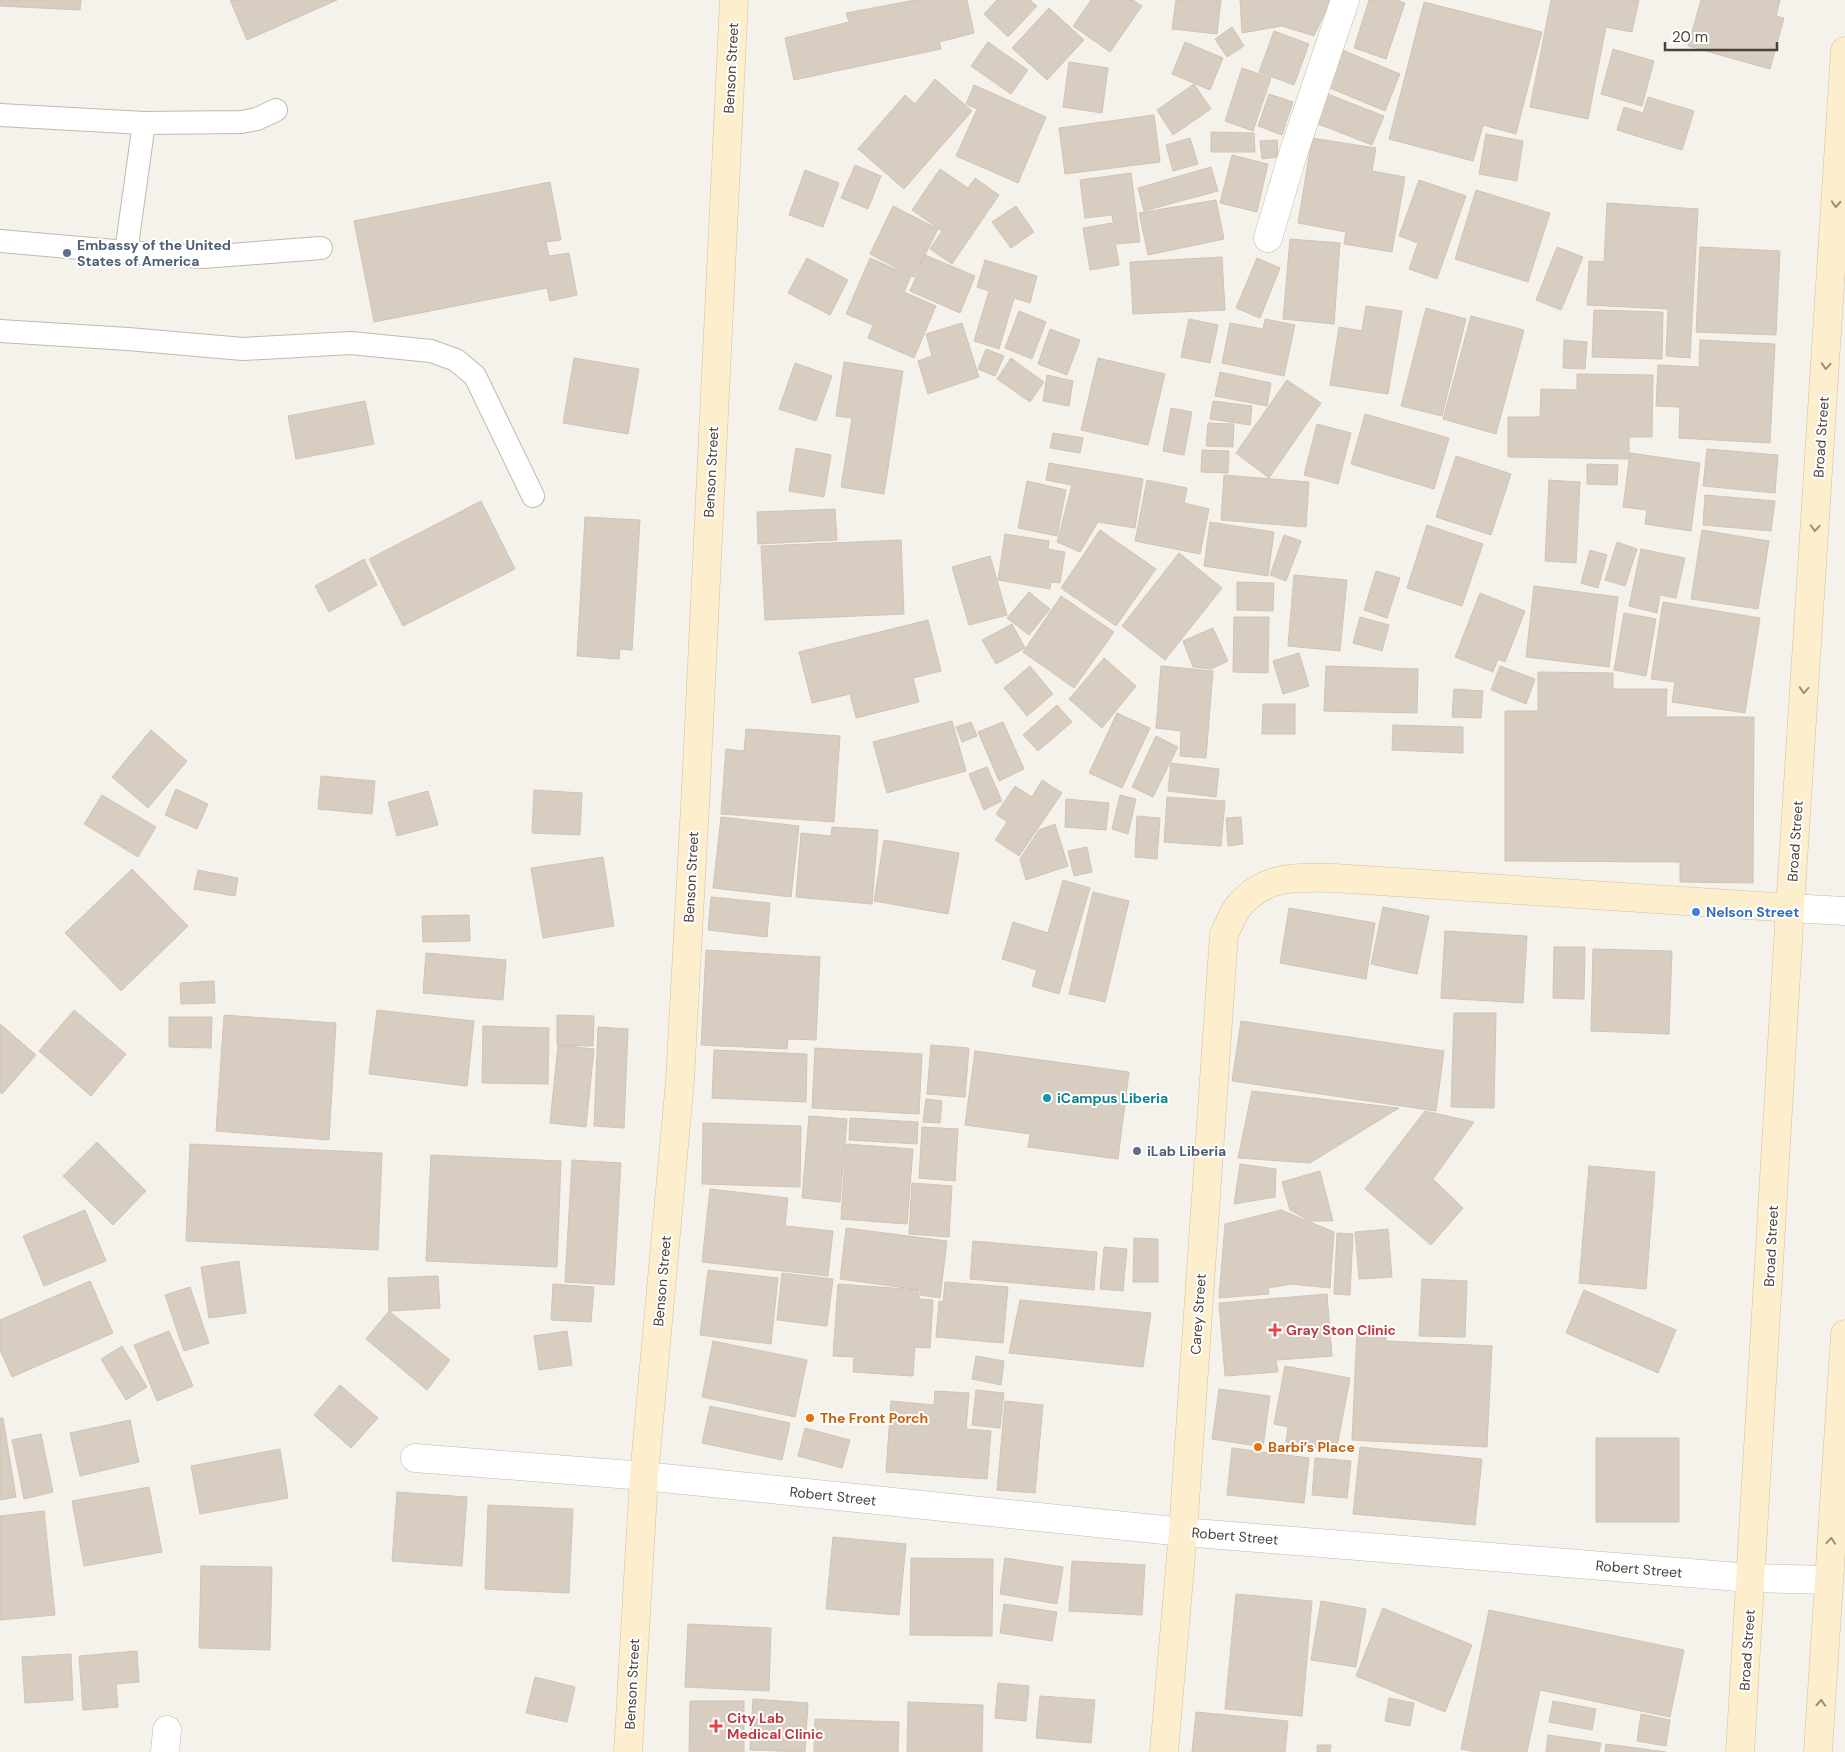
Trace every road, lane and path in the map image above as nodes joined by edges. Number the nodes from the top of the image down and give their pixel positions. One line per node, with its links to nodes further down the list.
1 (734, 0): 18 (street, Benson Street)
2 (1345, 0): 7 (street)
3 (1845, 50): 11 (street, Broad Street, one-way to 11)
4 (276, 110): 6 (lane)
5 (0, 115): 6 (lane)
6 (144, 123): 10 (lane)
7 (1268, 238)
8 (0, 240): 10 (lane)
9 (321, 248): 10 (lane)
10 (126, 252)
11 (1838, 294): 14 (street, Broad Street, one-way to 14)
12 (0, 331): 13 (lane)
13 (533, 496)
14 (1790, 908): 15 (street); 19 (street, Carey Street); 20 (street, Broad Street)
15 (1845, 911)
16 (1845, 1334): 21 (street, one-way to 16)
17 (415, 1458): 18 (street, Robert Street)
18 (644, 1476): 19 (street, Robert Street); 22 (street, Benson Street)
19 (1183, 1532): 20 (street, Robert Street); 23 (street, Carey Street)
20 (1751, 1578): 21 (street, Robert Street); 24 (street, Broad Street)
21 (1828, 1580): 25 (street, one-way to 21)
22 (628, 1752)
23 (1164, 1752)
24 (1740, 1752)
25 (1818, 1752)

